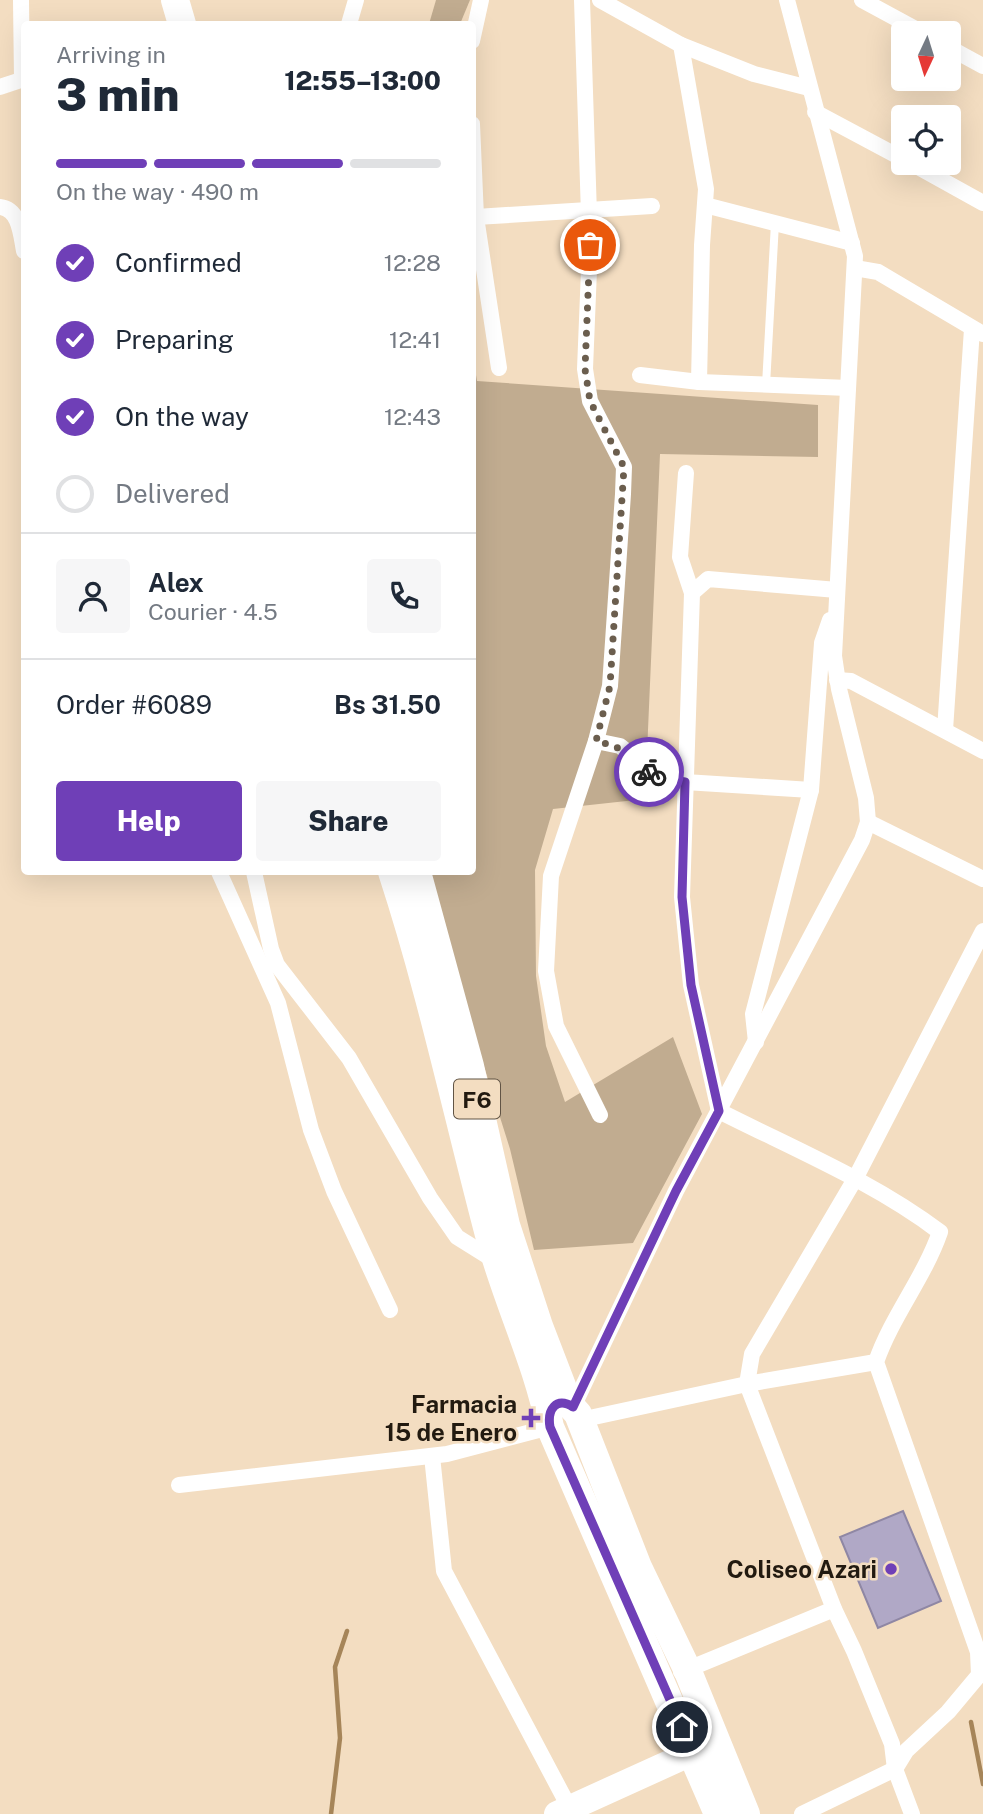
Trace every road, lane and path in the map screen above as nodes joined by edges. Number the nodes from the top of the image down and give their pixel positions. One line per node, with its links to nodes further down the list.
1 (22, 0): 10 (street)
2 (175, 0): 11 (highway)
3 (195, 0): 12 (highway)
4 (356, 0): 13 (street)
5 (481, 0): 15 (street)
6 (582, 0): 29 (street)
7 (600, 0): 16 (street)
8 (787, 0): 21 (street)
9 (862, 0): 14 (street)
10 (23, 21)
11 (181, 21)
12 (201, 21)
13 (350, 21)
14 (901, 21)
15 (476, 23)
16 (681, 45): 21 (street); 26 (street)
17 (961, 54): 18 (street)
18 (983, 66)
19 (21, 80): 20 (street)
20 (0, 87)
21 (809, 88): 22 (street)
22 (815, 112): 23 (street); 33 (street)
23 (891, 153)
24 (937, 175): 25 (street)
25 (981, 195)
26 (705, 205): 31 (street); 38 (street)
27 (652, 206): 29 (street)
28 (0, 207): 32 (street)
29 (589, 210): 30 (street); 46 (street)
30 (476, 217): 36 (street)
31 (775, 223): 33 (street); 39 (lane)
32 (21, 237)
33 (852, 243): 34 (street)
34 (855, 268): 35 (street); 40 (street)
35 (978, 332): 45 (street)
36 (499, 368)
37 (640, 375): 38 (street)
38 (699, 382): 39 (street)
39 (766, 385): 40 (street)
40 (848, 388): 43 (street)
41 (686, 473): 42 (street)
42 (692, 593): 43 (street); 48 (street)
43 (837, 595): 44 (street); 49 (street)
44 (837, 681): 45 (street); 50 (street)
45 (945, 730): 47 (street)
46 (596, 741): 48 (street); 60 (street)
47 (983, 751)
48 (685, 782): 49 (street); 59 (street)
49 (811, 790): 58 (street)
50 (868, 822): 55 (street); 58 (street)
51 (221, 875): 57 (street)
52 (255, 875): 57 (street)
53 (393, 875): 62 (highway, F6)
54 (418, 875): 62 (highway, F6)
55 (983, 878)
56 (983, 931): 61 (street)
57 (270, 967): 62 (street); 63 (street)
58 (756, 1042): 59 (street)
59 (719, 1111): 61 (street); 66 (street)
60 (600, 1115)
61 (855, 1179): 64 (street); 65 (street)
62 (507, 1262): 66 (highway, F6)
63 (390, 1310)
64 (876, 1362): 65 (street); 73 (street)
65 (747, 1384): 66 (street); 69 (street)
66 (566, 1421): 67 (street); 70 (highway, F6); 71 (highway, F6)
67 (432, 1456): 68 (street); 74 (street)
68 (179, 1485)
69 (834, 1609): 70 (street); 73 (street)
70 (687, 1669): 71 (street); 72 (highway, F6)
71 (662, 1681): 72 (highway, F6)
72 (705, 1746): 74 (main road); 75 (highway, F6); 76 (highway, F6)
73 (895, 1769): 77 (street); 78 (street)
74 (563, 1811)
75 (718, 1814)
76 (746, 1814)
77 (802, 1814)
78 (912, 1814)

